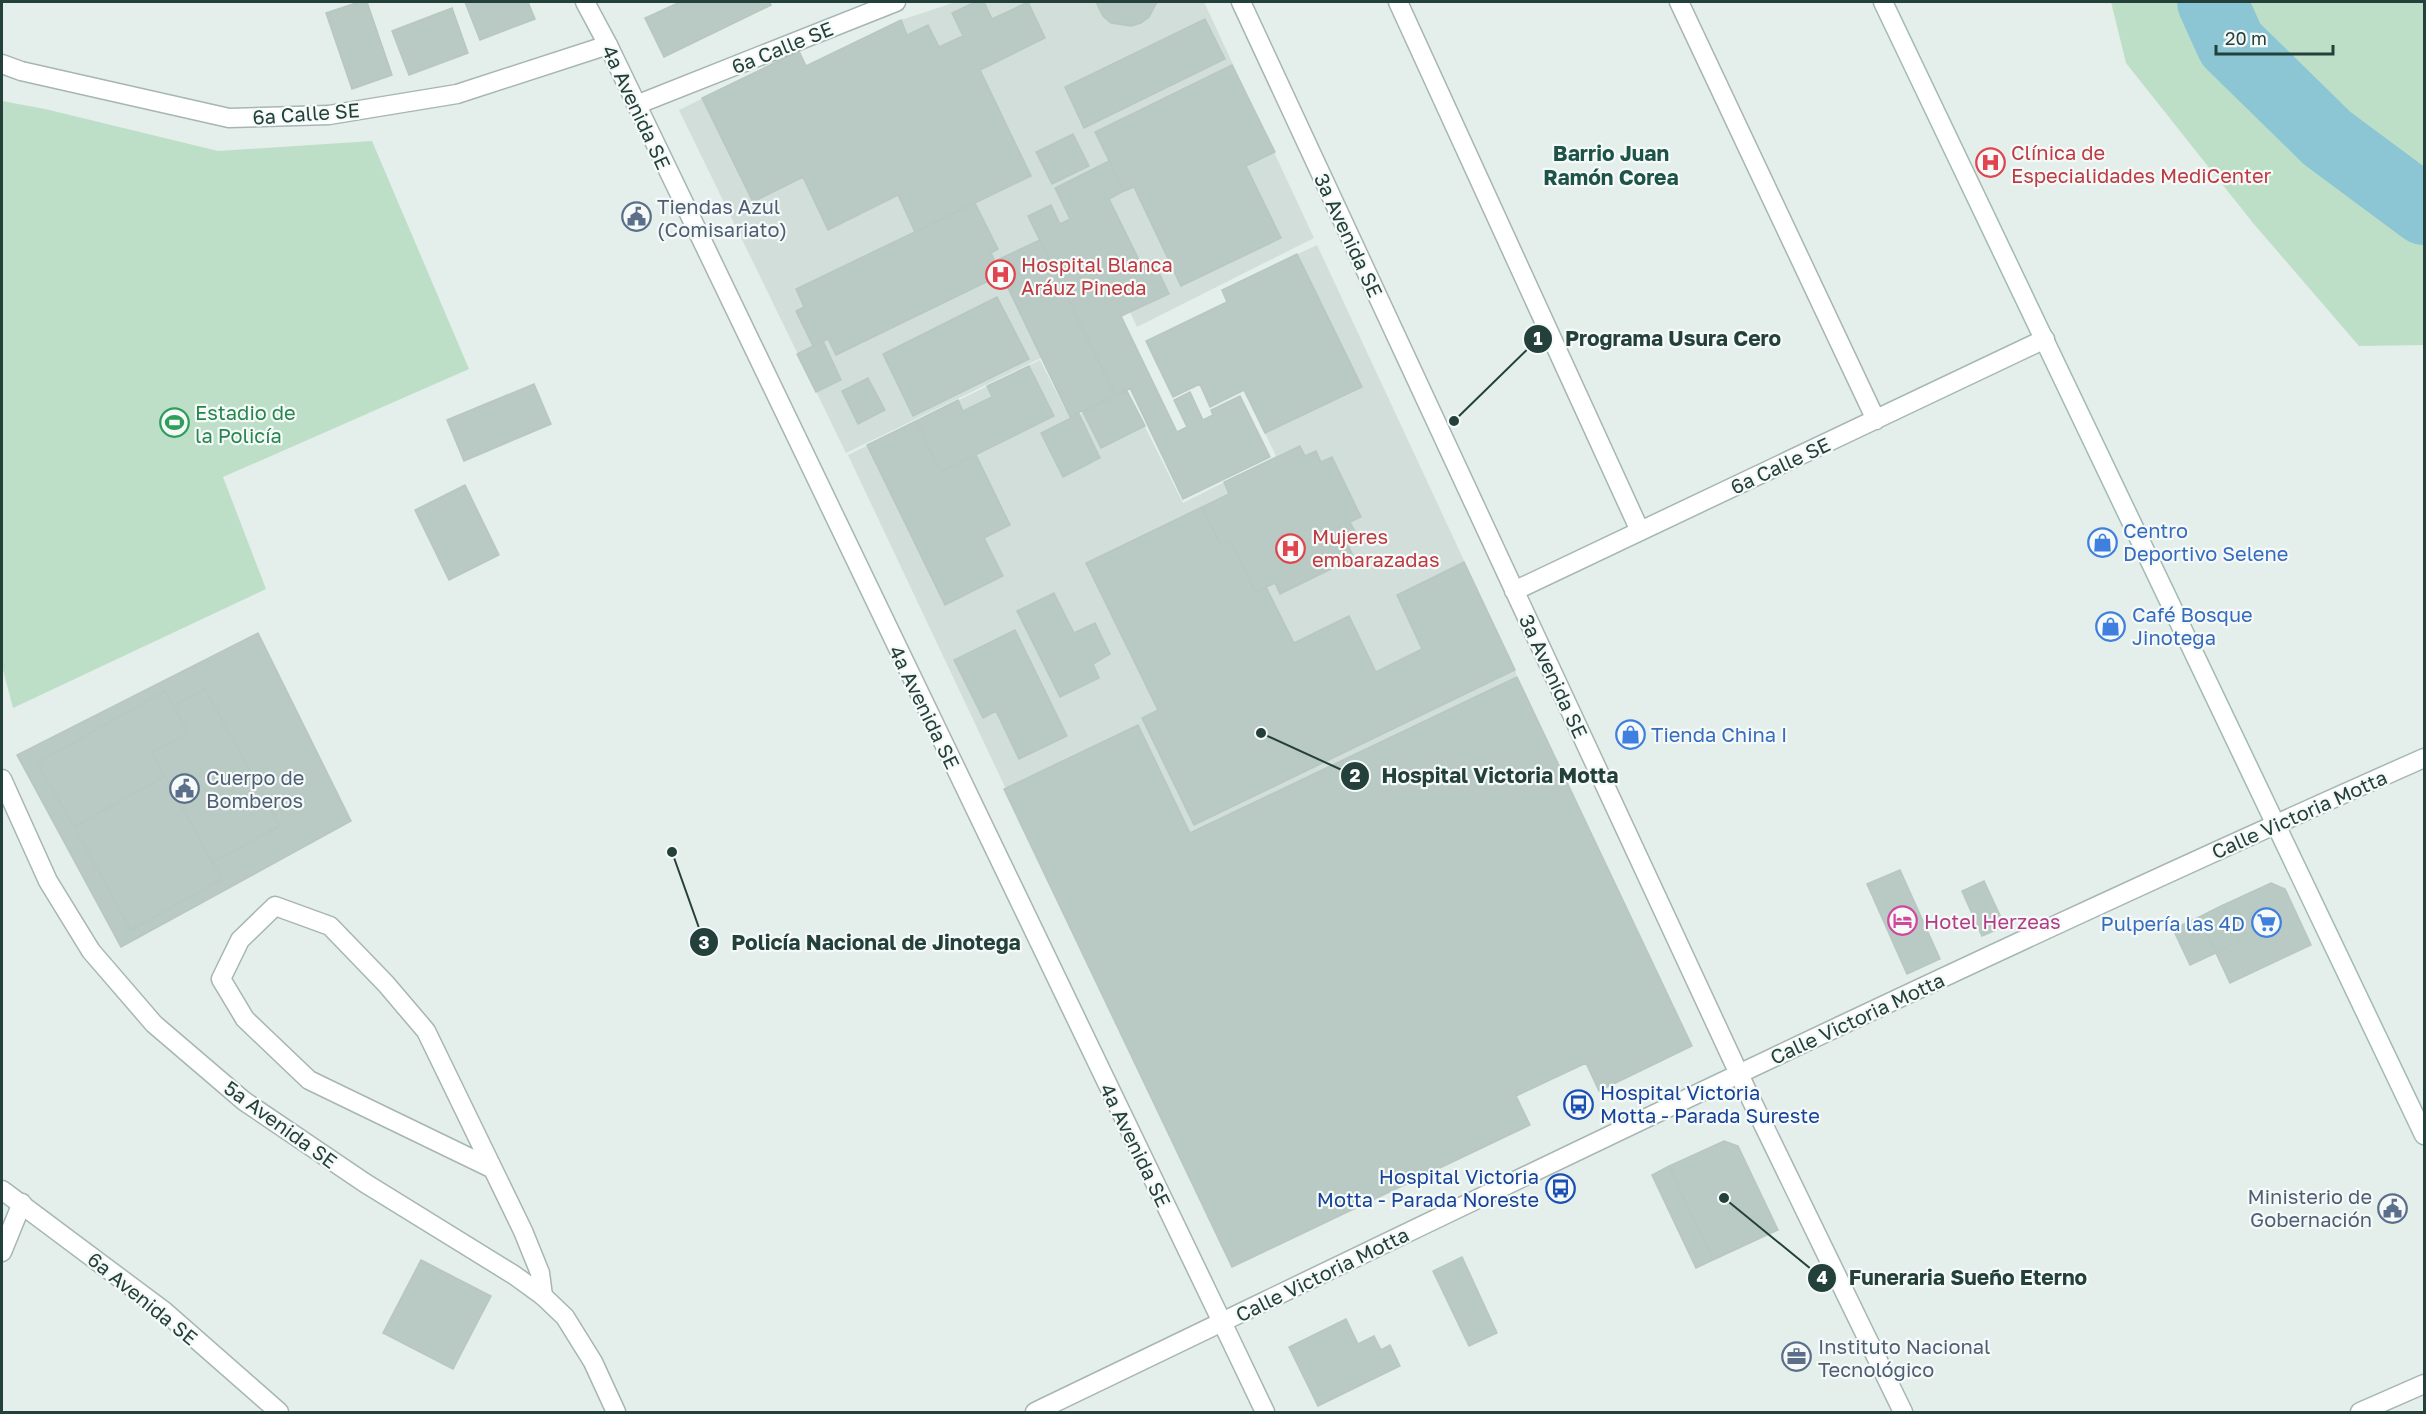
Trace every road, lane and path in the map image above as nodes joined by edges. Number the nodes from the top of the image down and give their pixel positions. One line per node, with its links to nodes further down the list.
1 (585, 2): 7 (street, 4a Avenida SE)
2 (896, 2): 9 (street, 6a Calle SE)
3 (1241, 2): 13 (street, 3a Avenida SE)
4 (1398, 2): 12 (street)
5 (1679, 2): 11 (street)
6 (1883, 2): 10 (street)
7 (608, 45): 8 (street, 6a Calle SE); 9 (street, 4a Avenida SE)
8 (2, 64)
9 (636, 105): 24 (street, 4a Avenida SE)
10 (2045, 339): 11 (street, 6a Calle SE); 16 (street)
11 (1876, 420): 12 (street, 6a Calle SE)
12 (1640, 531): 13 (street, 6a Calle SE)
13 (1514, 591): 17 (street, 3a Avenida SE)
14 (2424, 758): 16 (street, Calle Victoria Motta)
15 (2, 779): 23 (street, 5a Avenida SE)
16 (2277, 823): 17 (street, Calle Victoria Motta); 18 (street)
17 (1739, 1072): 24 (street, Calle Victoria Motta); 30 (street, 3a Avenida SE)
18 (2424, 1135)
19 (493, 1169): 19 (street); 23 (street)
20 (2, 1190): 21 (street, 6a Avenida SE)
21 (22, 1203): 22 (street); 26 (street, 6a Avenida SE)
22 (2, 1252)
23 (543, 1296): 27 (street, 5a Avenida SE)
24 (1222, 1323): 28 (street, Calle Victoria Motta); 29 (street, 4a Avenida SE)
25 (2424, 1384): 31 (street)
26 (279, 1413)
27 (616, 1413)
28 (1035, 1413)
29 (1265, 1413)
30 (1903, 1413)
31 (2360, 1413)

